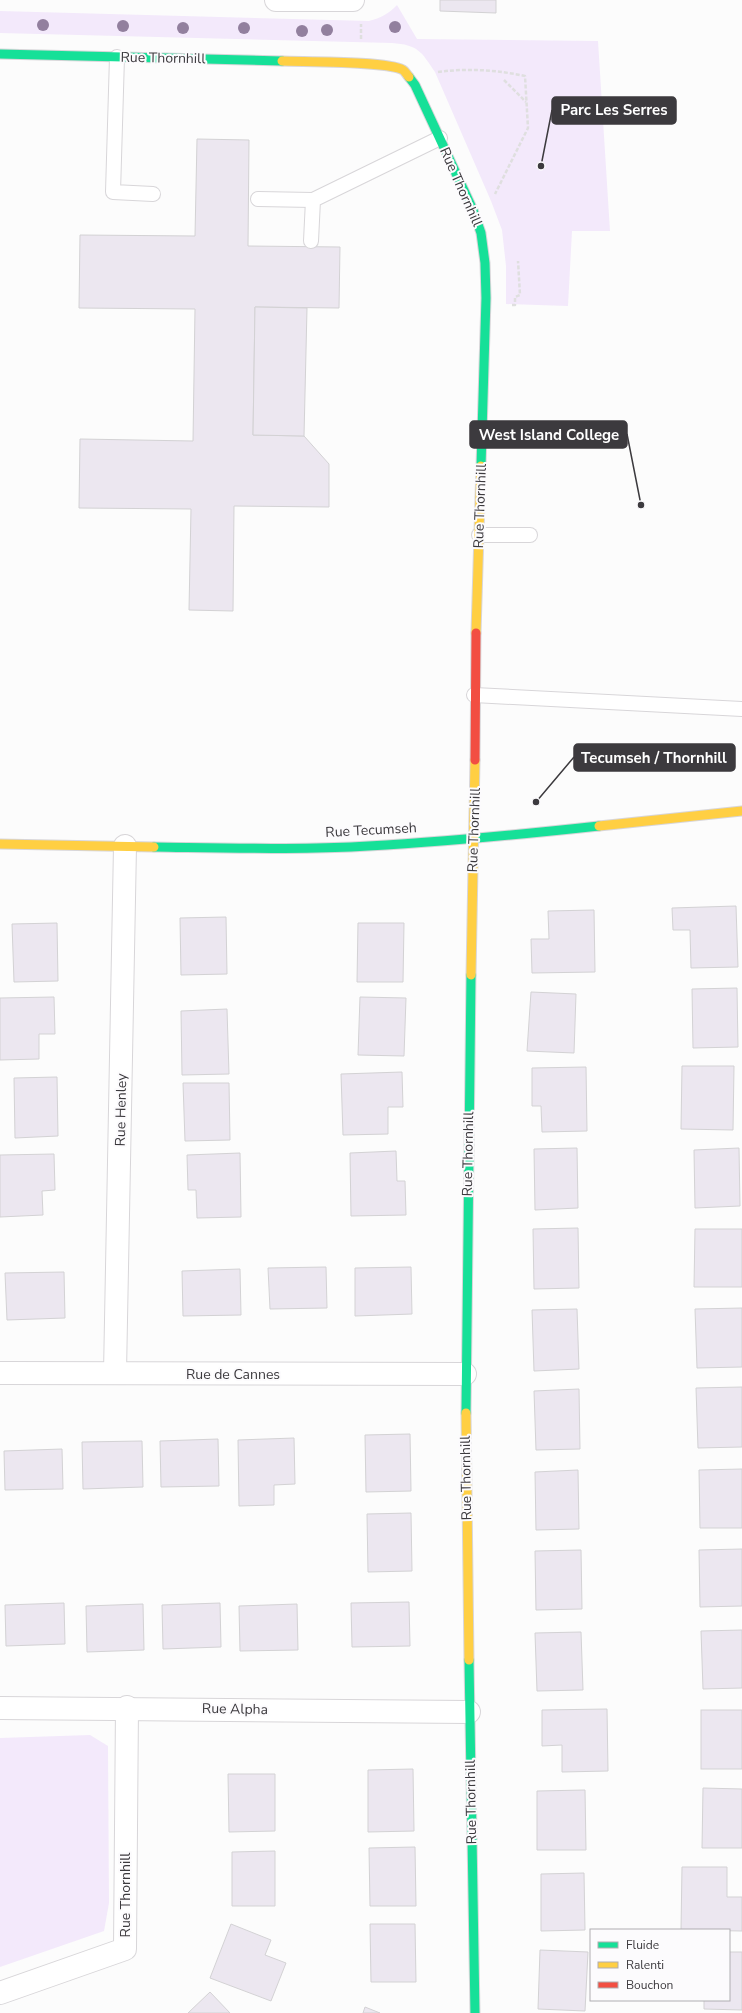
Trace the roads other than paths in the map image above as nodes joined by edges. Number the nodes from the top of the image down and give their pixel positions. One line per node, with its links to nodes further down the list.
1 (276, 0): 2 (street)
2 (353, 0)
3 (0, 54): 4 (street, Rue Thornhill)
4 (117, 57): 5 (street, Rue Thornhill); 6 (lane)
5 (440, 138): 8 (lane); 10 (street, Rue Thornhill)
6 (153, 194)
7 (258, 199): 8 (lane)
8 (313, 200): 9 (lane)
9 (311, 241)
10 (479, 535): 11 (lane); 12 (street, Rue Thornhill)
11 (530, 535)
12 (474, 695): 13 (lane); 15 (street, Rue Thornhill)
13 (742, 709)
14 (742, 811): 15 (street, Rue Tecumseh)
15 (473, 838): 17 (street, Rue Tecumseh); 20 (street, Rue Thornhill)
16 (0, 844): 17 (street, Rue Tecumseh)
17 (125, 846): 19 (street, Rue Henley)
18 (0, 1373): 19 (street, Rue de Cannes)
19 (115, 1373): 20 (street, Rue de Cannes)
20 (465, 1374): 23 (street, Rue Thornhill)
21 (127, 1707): 22 (street, Rue Alpha); 23 (street, Rue Alpha); 24 (street, Rue Thornhill)
22 (0, 1708)
23 (470, 1712): 25 (street, Rue Thornhill)
24 (0, 1993)
25 (475, 2013)

